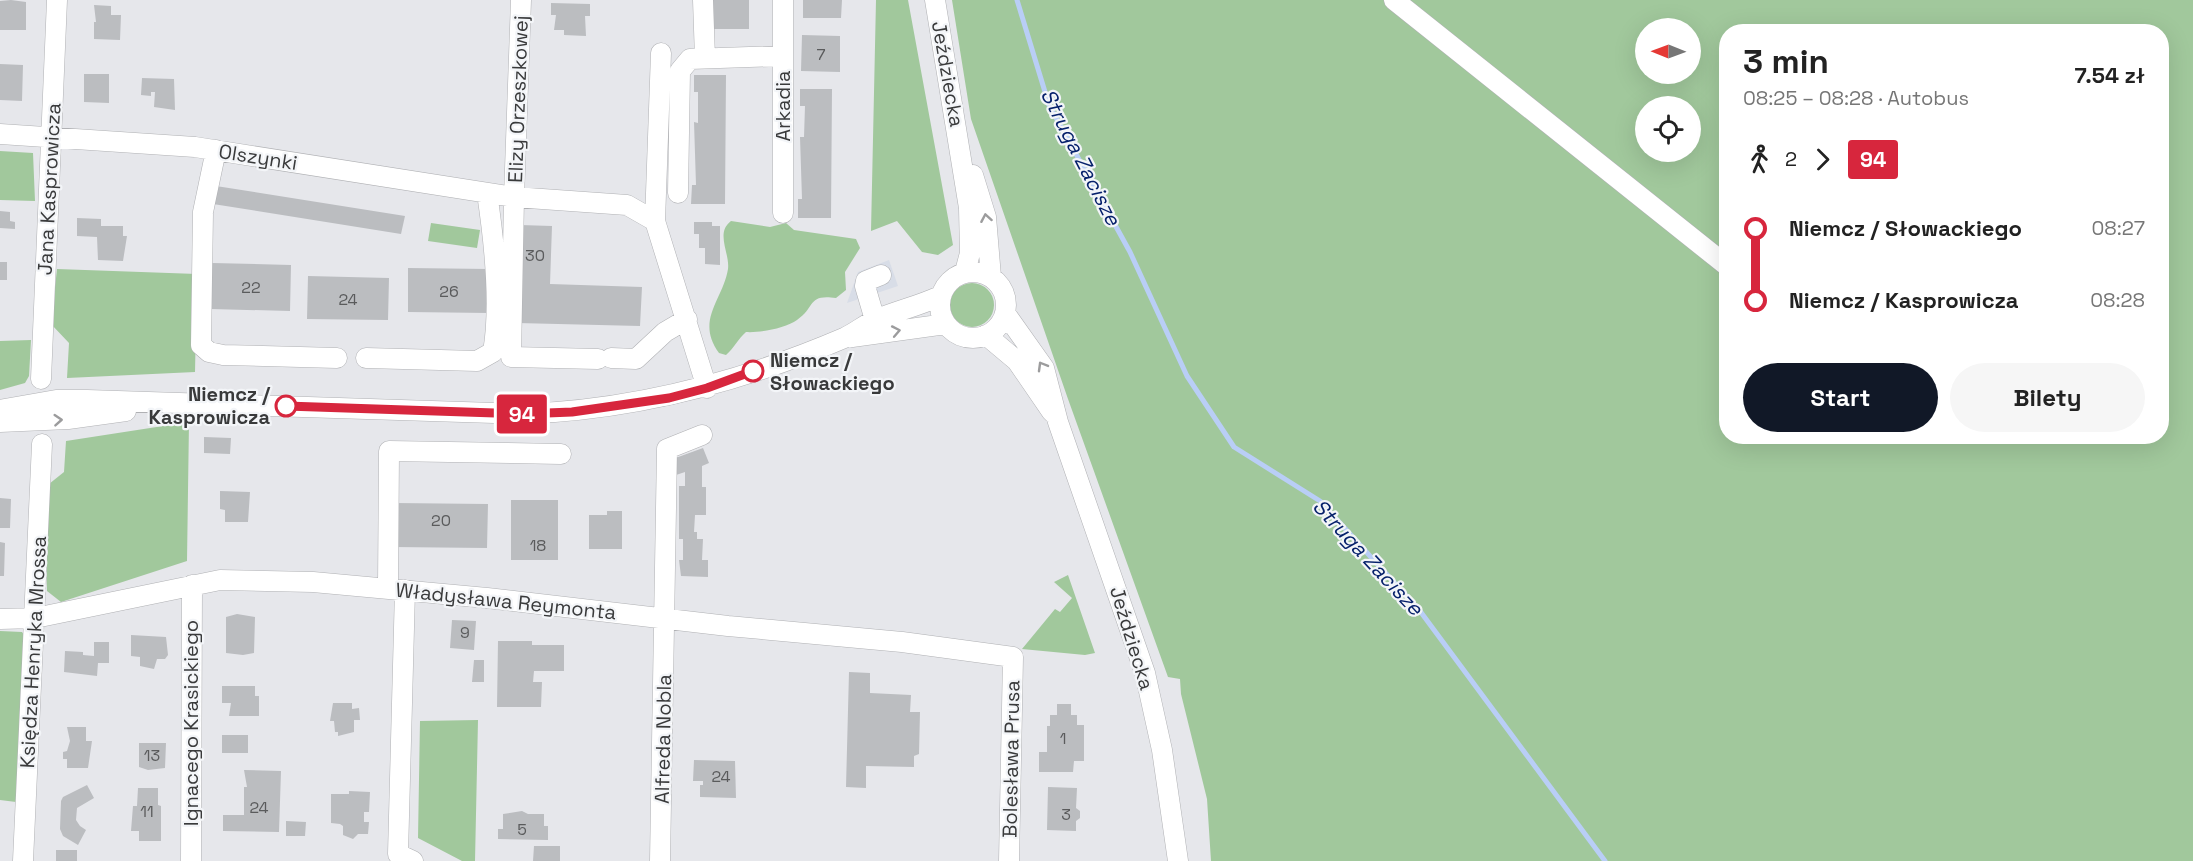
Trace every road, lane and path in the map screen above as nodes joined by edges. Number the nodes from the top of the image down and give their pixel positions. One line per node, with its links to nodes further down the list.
1 (57, 0): 11 (street, Jana Kasprowicza)
2 (521, 0): 16 (street, Elizy Orzeszkowej)
3 (703, 0): 9 (street)
4 (783, 0): 8 (street, Arkadia)
5 (935, 0): 12 (street, Jeździecka)
6 (1394, 0): 19 (street)
7 (661, 53): 18 (street)
8 (783, 56): 9 (street); 17 (street, Arkadia)
9 (705, 58): 15 (street)
10 (0, 134): 11 (street, Olszynki)
11 (51, 136): 13 (street, Olszynki); 32 (street, Jana Kasprowicza)
12 (960, 148): 20 (street, Jeździecka); 22 (street, Jeździecka, one-way to 12)
13 (216, 150): 14 (street, Olszynki); 30 (street)
14 (488, 193): 16 (street, Olszynki); 31 (street)
15 (678, 193)
16 (514, 197): 18 (street, Elizy Orzeszkowej); 25 (street)
17 (783, 213)
18 (655, 221): 25 (street)
19 (1719, 259)
20 (965, 272): 22 (street); 23 (street)
21 (881, 275): 26 (street)
22 (991, 277): 24 (street)
23 (940, 296): 26 (street); 27 (street)
24 (1005, 313): 28 (street); 37 (street, Jeździecka, one-way to 24)
25 (687, 319): 33 (street)
26 (875, 320): 29 (street)
27 (946, 324): 28 (street); 29 (street, one-way to 27)
28 (986, 335): 37 (street, Jeździecka)
29 (846, 337): 33 (street)
30 (337, 358)
31 (366, 358)
32 (41, 379)
33 (707, 388): 34 (street)
34 (174, 404): 35 (street); 36 (street, one-way to 34)
35 (0, 410)
36 (0, 422)
37 (1058, 422): 52 (street, Jeździecka)
38 (702, 435): 44 (street, Alfreda Nobla)
39 (42, 444): 43 (street, Księdza Henryka Mrossa)
40 (561, 454): 42 (street)
41 (192, 585): 42 (street, Władysława Reymonta); 43 (street, Władysława Reymonta); 48 (street, Ignacego Krasickiego)
42 (396, 589): 44 (street, Władysława Reymonta); 49 (street)
43 (35, 618): 45 (street, Władysława Reymonta); 47 (street, Księdza Henryka Mrossa)
44 (665, 618): 46 (street, Władysława Reymonta); 50 (street, Alfreda Nobla)
45 (0, 619)
46 (1013, 657): 51 (street, Bolesława Prusa)
47 (23, 861)
48 (191, 861)
49 (413, 861)
50 (660, 861)
51 (1009, 861)
52 (1178, 861)

